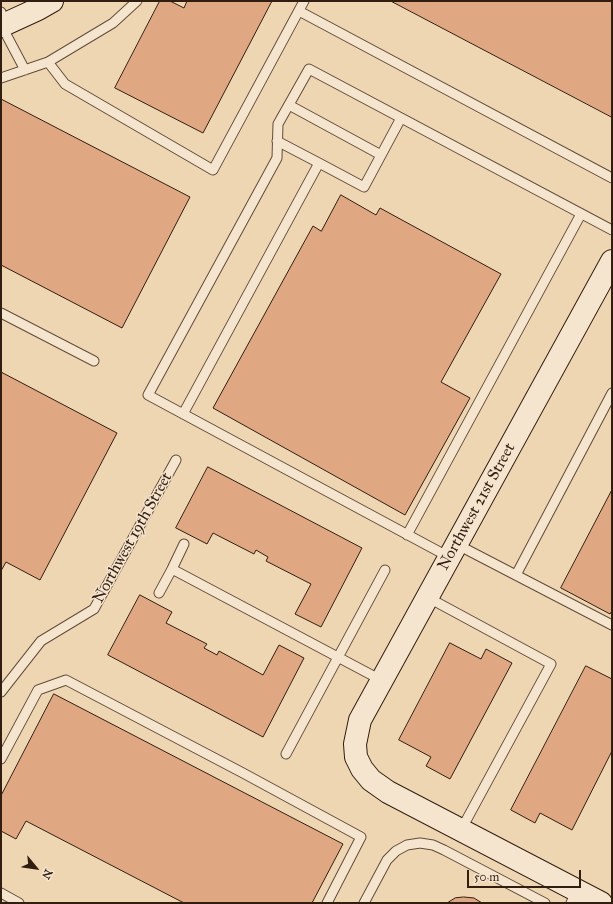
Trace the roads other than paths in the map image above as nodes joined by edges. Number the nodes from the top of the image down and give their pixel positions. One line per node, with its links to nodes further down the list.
1 (52, 1): 5 (street)
2 (137, 1): 6 (lane)
3 (304, 1): 4 (lane)
4 (299, 11): 6 (lane); 14 (lane)
5 (2, 21): 7 (lane)
6 (48, 62): 7 (lane)
7 (25, 70): 8 (lane)
8 (1, 78)
9 (289, 106): 10 (lane); 11 (lane); 12 (lane)
10 (401, 118): 12 (lane); 15 (lane)
11 (277, 142): 13 (lane); 21 (lane)
12 (381, 155): 13 (lane)
13 (319, 163): 21 (lane)
14 (612, 178)
15 (581, 214): 16 (lane); 23 (lane)
16 (612, 230)
17 (612, 261): 25 (street, Northwest 21st Street)
18 (1, 313): 19 (lane)
19 (94, 361)
20 (612, 393): 28 (lane)
21 (183, 414): 23 (lane)
22 (176, 460): 34 (lane, Northwest 19th Street)
23 (407, 535): 25 (lane)
24 (184, 544): 26 (lane)
25 (453, 551): 28 (lane); 30 (street, Northwest 21st Street)
26 (172, 569): 29 (lane); 32 (lane)
27 (385, 570): 32 (lane)
28 (516, 575): 31 (lane)
29 (159, 593)
30 (427, 597): 33 (street, Northwest 21st Street); 37 (lane)
31 (612, 625)
32 (338, 657): 33 (lane); 35 (lane)
33 (382, 680): 37 (street, Northwest 21st Street)
34 (1, 692)
35 (286, 754)
36 (1, 760): 41 (lane)
37 (461, 830): 39 (street)
38 (1, 892): 40 (lane)
39 (574, 897): 44 (street)
40 (19, 903)
41 (327, 903)
42 (364, 903): 43 (lane)
43 (545, 903)
44 (601, 903)

